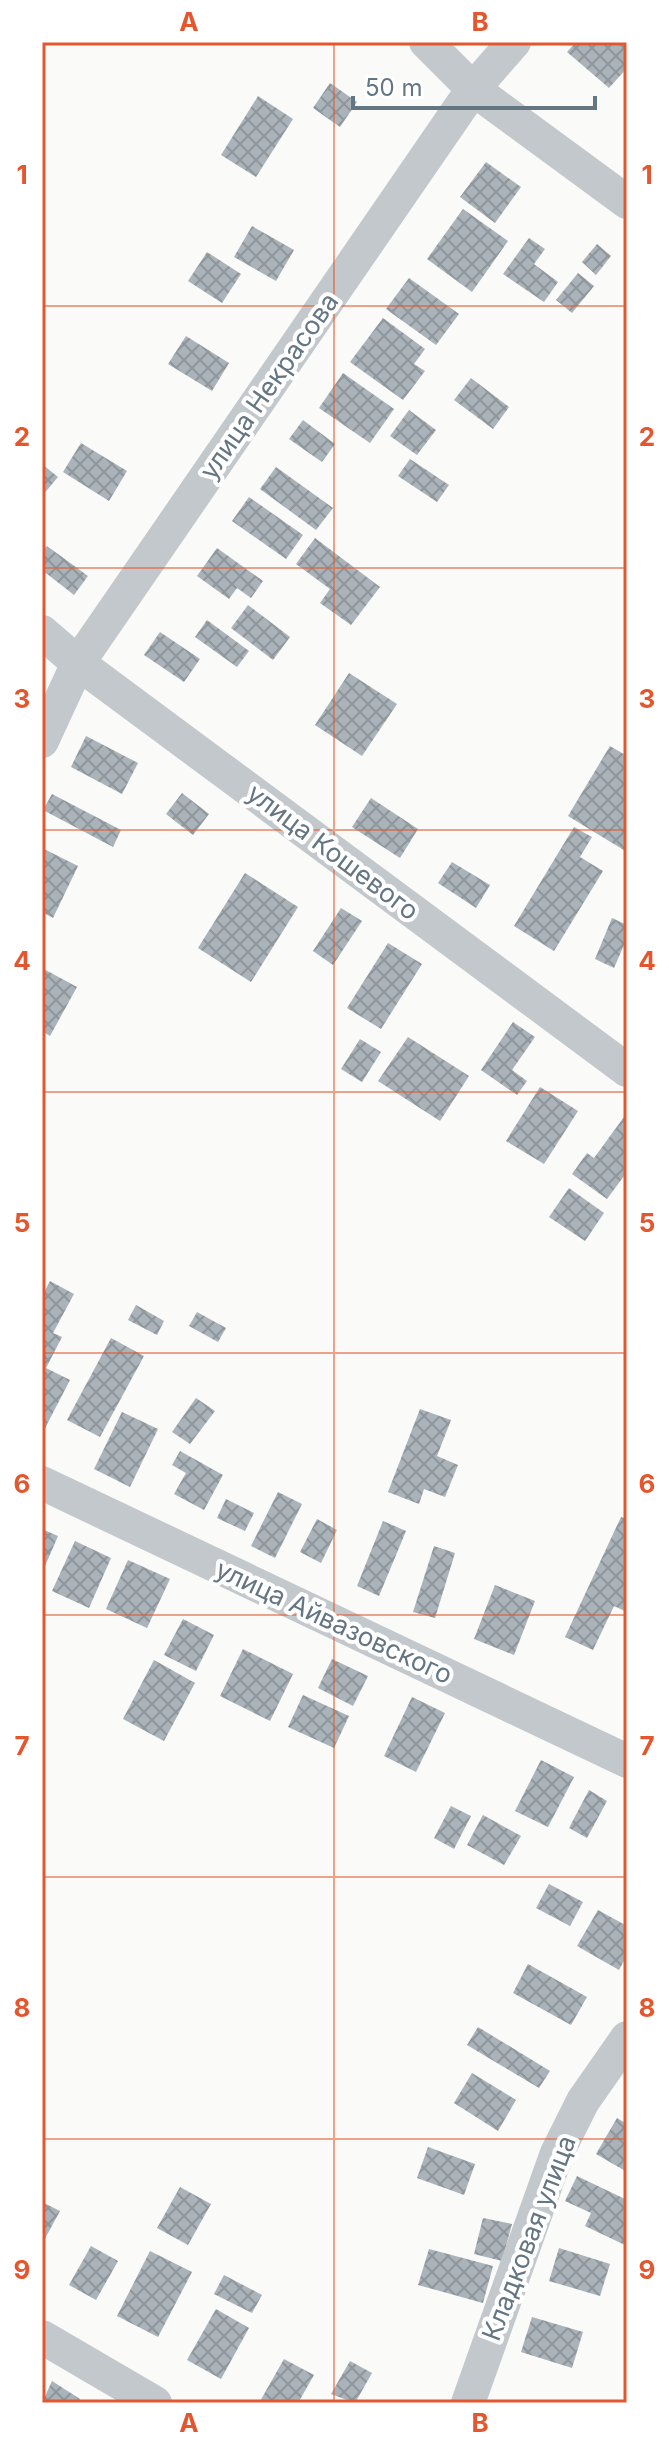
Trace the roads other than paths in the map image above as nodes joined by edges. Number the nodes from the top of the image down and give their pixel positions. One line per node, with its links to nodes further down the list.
1 (426, 42): 3 (street)
2 (514, 42): 3 (street, улица Некрасова)
3 (473, 89): 4 (street); 6 (street, улица Некрасова)
4 (627, 202)
5 (42, 632): 6 (street, улица Кошевого)
6 (78, 663): 7 (street, улица Некрасова); 8 (street, улица Кошевого)
7 (42, 741)
8 (627, 1070)
9 (42, 1483): 10 (street, улица Айвазовского)
10 (627, 1761)
11 (627, 2038): 14 (street, Кладковая улица)
12 (42, 2337): 13 (street)
13 (155, 2403)
14 (468, 2403)

